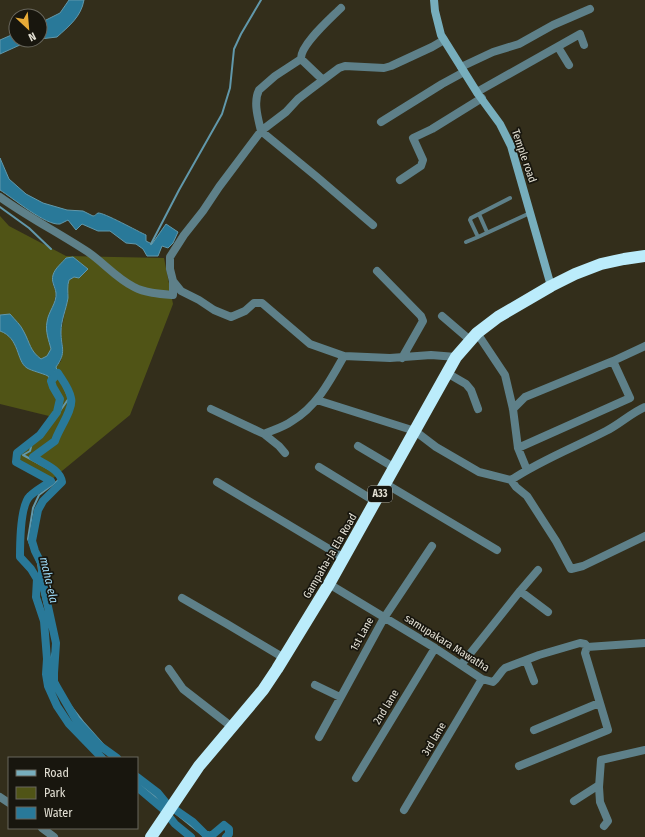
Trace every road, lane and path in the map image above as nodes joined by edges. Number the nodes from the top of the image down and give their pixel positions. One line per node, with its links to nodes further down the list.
1 (434, 0): 4 (street, Temple road)
2 (341, 8): 7 (street)
3 (590, 9): 9 (street)
4 (444, 40): 9 (street, Temple road); 10 (street)
5 (584, 45): 6 (street)
6 (558, 47): 8 (street); 11 (street)
7 (300, 59): 10 (street); 13 (street)
8 (569, 65)
9 (463, 70): 11 (street, Temple road); 12 (street)
10 (323, 80): 13 (street)
11 (479, 95): 14 (street); 17 (street, Temple road)
12 (381, 122)
13 (261, 130): 19 (street); 25 (street)
14 (400, 180)
15 (0, 197): 25 (street)
16 (510, 198): 18 (lane)
17 (530, 213): 20 (lane); 26 (street, Temple road)
18 (479, 214): 20 (lane); 21 (lane)
19 (373, 225)
20 (487, 232): 21 (lane)
21 (478, 237): 22 (lane)
22 (466, 242)
23 (645, 256): 26 (highway, Gampaha-Ja Ela Road / A33)
24 (377, 271): 32 (street)
25 (174, 281): 30 (street)
26 (551, 286): 28 (highway, Gampaha-Ja Ela Road / A33)
27 (442, 316): 28 (street)
28 (474, 337): 31 (highway, Gampaha-Ja Ela Road / A33); 39 (street)
29 (645, 346): 33 (street)
30 (344, 356): 32 (street); 35 (street)
31 (456, 357): 32 (street); 34 (highway, Gampaha-Ja Ela Road / A33)
32 (402, 358)
33 (613, 361): 39 (street); 43 (street)
34 (448, 373): 38 (street); 40 (highway, Gampaha-Ja Ela Road / A33)
35 (317, 400): 40 (street); 41 (street)
36 (645, 407): 47 (street)
37 (211, 409): 41 (street)
38 (478, 409)
39 (513, 409): 43 (street)
40 (415, 431): 46 (highway, Gampaha-Ja Ela Road / A33); 48 (street)
41 (264, 434): 44 (street)
42 (358, 446): 46 (street)
43 (518, 448): 47 (street)
44 (285, 453)
45 (319, 467): 51 (street)
46 (394, 468): 50 (highway, Gampaha-Ja Ela Road / A33)
47 (526, 470): 48 (street)
48 (511, 480): 52 (street)
49 (217, 482): 55 (street)
50 (386, 484): 51 (highway, Gampaha-Ja Ela Road / A33); 54 (street)
51 (376, 502): 55 (highway, Gampaha-Ja Ela Road / A33)
52 (645, 536)
53 (432, 546): 61 (street, 1st Lane)
54 (497, 550)
55 (344, 558): 57 (highway, Gampaha-Ja Ela Road / A33)
56 (538, 570): 58 (street)
57 (330, 584): 61 (street, samupakara Mawatha); 65 (highway, Gampaha-Ja Ela Road / A33)
58 (520, 591): 60 (street); 67 (street)
59 (182, 598): 65 (street)
60 (548, 612)
61 (384, 618): 64 (street, samupakara Mawatha); 72 (street, 1st Lane)
62 (645, 643): 63 (street, samupakara Mawatha)
63 (587, 647): 66 (street, samupakara Mawatha); 73 (street)
64 (435, 648): 67 (street, samupakara Mawatha); 79 (street, 2nd lane)
65 (284, 658): 74 (highway, Gampaha-Ja Ela Road / A33)
66 (526, 660): 69 (street, samupakara Mawatha); 70 (street)
67 (461, 665): 69 (street, samupakara Mawatha)
68 (169, 669): 74 (street)
69 (482, 679): 82 (street, 3rd lane)
70 (534, 681)
71 (316, 685): 72 (street)
72 (340, 697): 76 (street, 1st Lane)
73 (599, 702): 75 (street); 78 (street)
74 (232, 727): 86 (highway, Gampaha-Ja Ela Road / A33)
75 (534, 730)
76 (319, 737)
77 (645, 750): 80 (street)
78 (519, 766)
79 (356, 778)
80 (599, 785): 81 (street); 83 (street)
81 (574, 801)
82 (404, 810)
83 (604, 826)
84 (43, 829): 85 (street)
85 (54, 837)
86 (151, 837)

